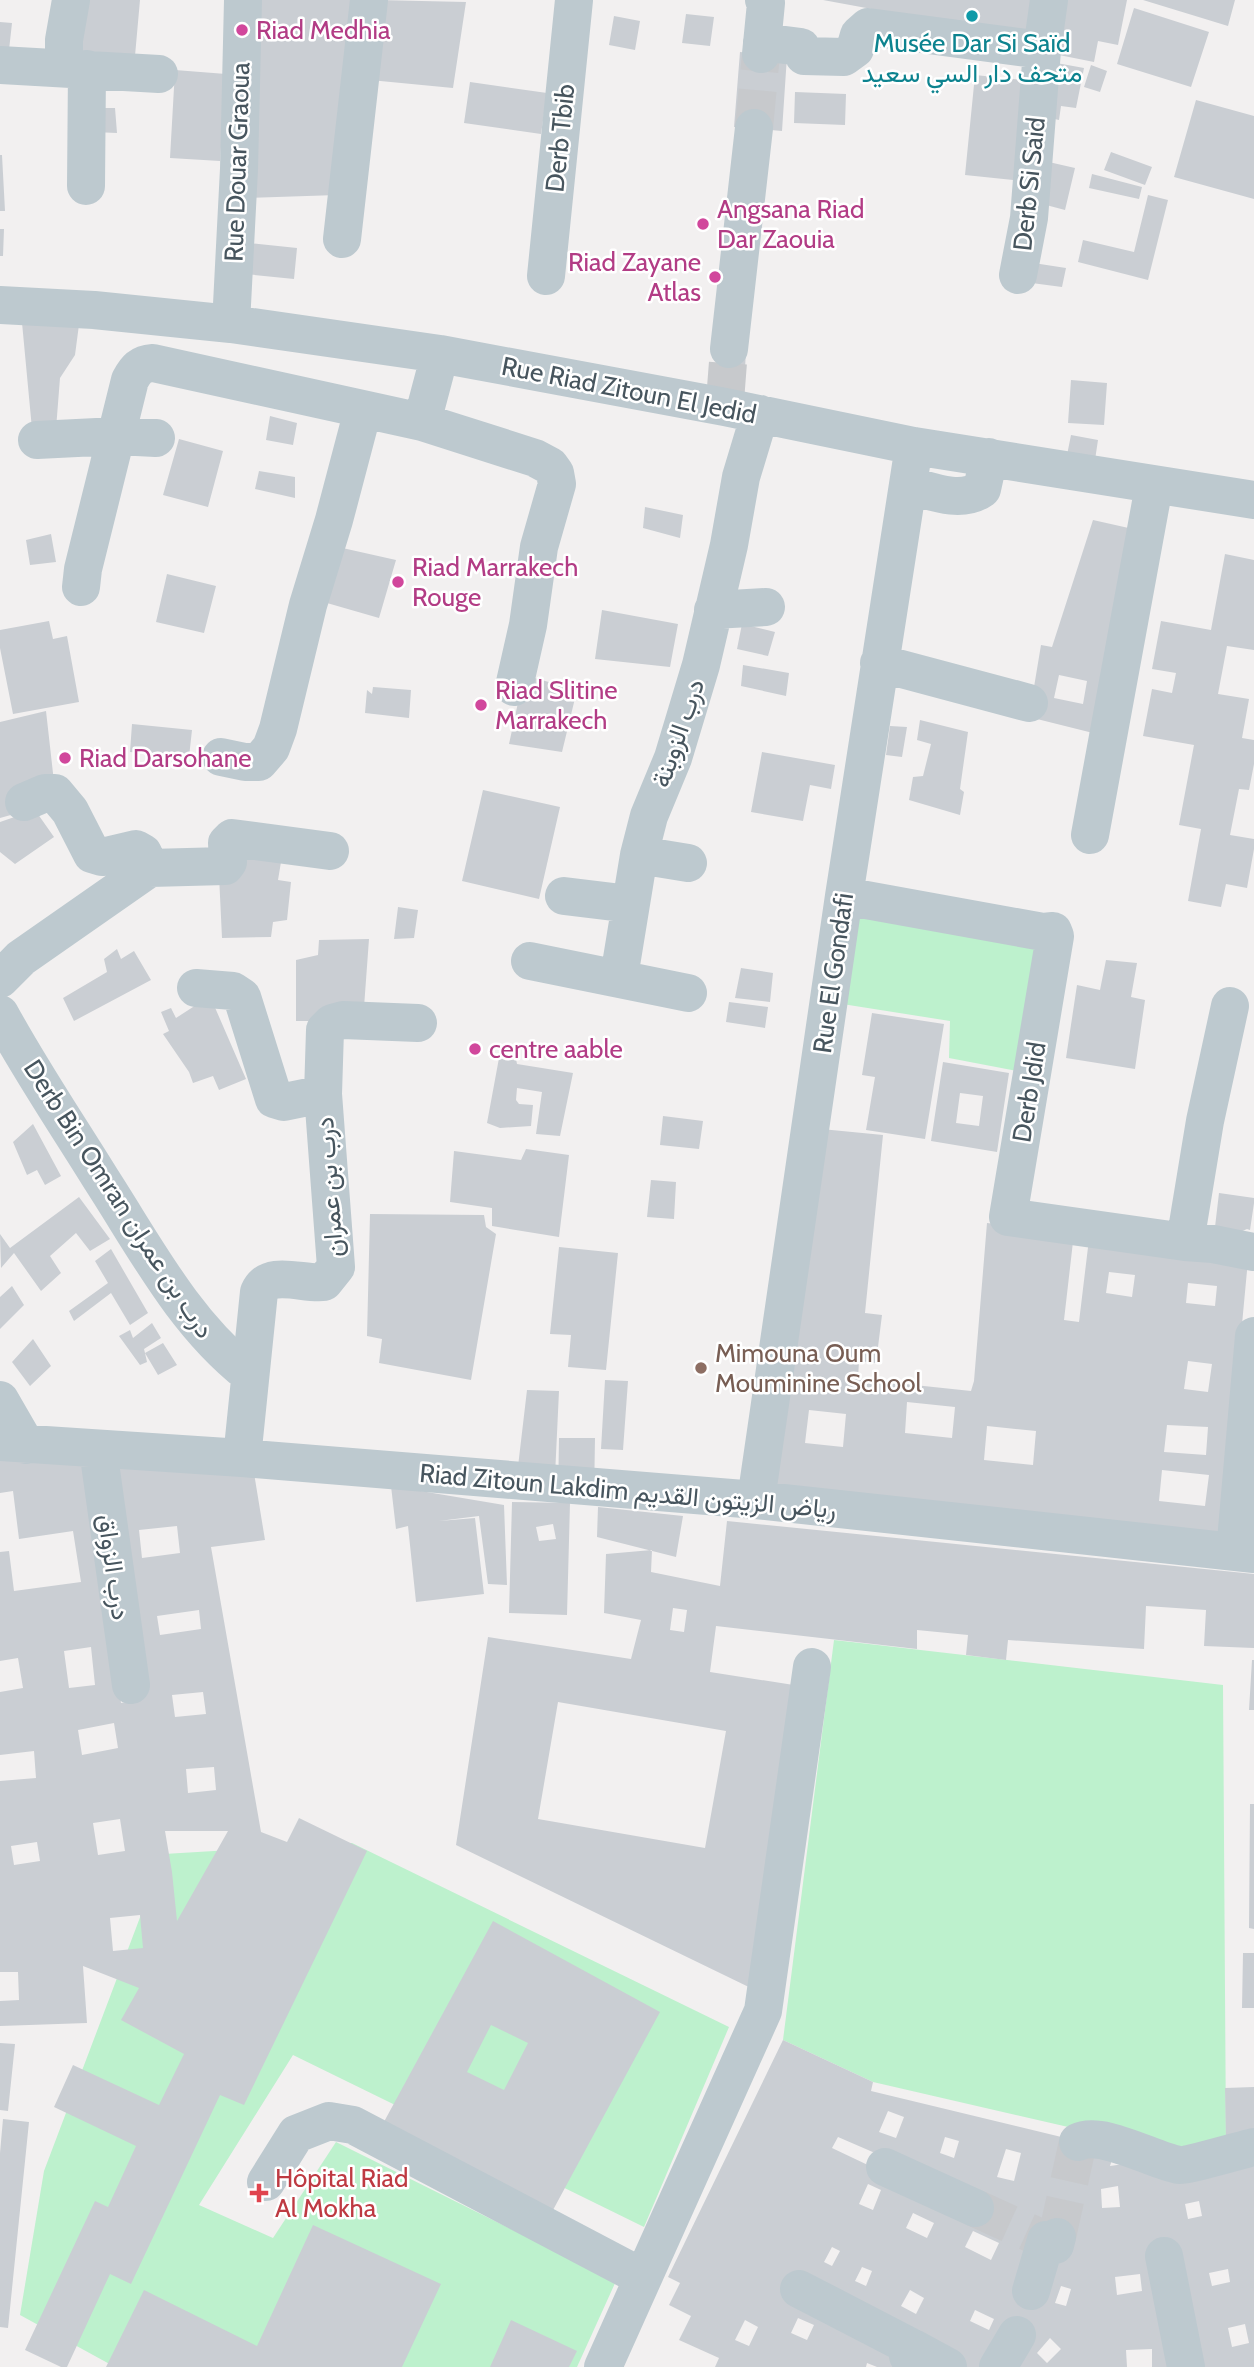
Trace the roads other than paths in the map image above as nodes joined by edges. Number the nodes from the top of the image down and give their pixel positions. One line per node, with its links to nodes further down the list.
1 (71, 0): 9 (street)
2 (243, 0): 17 (street, Rue Douar Graoua)
3 (369, 0): 13 (street)
4 (574, 0): 15 (street, Derb Tbib)
5 (764, 0): 7 (street)
6 (1049, 0): 7 (street, Derb Si Said)
7 (1042, 50): 14 (street, Derb Si Said)
8 (0, 65): 9 (street)
9 (75, 68): 10 (street); 12 (street)
10 (159, 74)
11 (754, 128): 18 (street)
12 (86, 186)
13 (342, 239)
14 (1018, 275)
15 (546, 276)
16 (0, 306): 17 (street, Rue Riad Zitoun El Jedid)
17 (231, 324): 19 (street, Rue Riad Zitoun El Jedid)
18 (729, 349)
19 (440, 354): 20 (street, Rue Riad Zitoun El Jedid); 22 (street)
20 (737, 407): 26 (street, Rue Riad Zitoun El Jedid); 33 (street, درب الزوبنة)
21 (363, 410): 22 (street); 23 (street); 37 (street)
22 (422, 422): 35 (street)
23 (117, 436): 24 (street); 25 (street); 31 (street)
24 (156, 438)
25 (37, 440)
26 (914, 446): 27 (street, Rue Riad Zitoun El Jedid); 28 (street, Rue El Gondafi)
27 (989, 457): 28 (street); 29 (street, Rue Riad Zitoun El Jedid)
28 (908, 485): 34 (street, Rue El Gondafi)
29 (1154, 485): 30 (street, Rue Riad Zitoun El Jedid); 39 (street)
30 (1254, 500)
31 (81, 587)
32 (766, 607): 33 (street)
33 (713, 610): 41 (street, درب الزوبنة)
34 (879, 663): 36 (street); 45 (street, Rue El Gondafi)
35 (514, 687)
36 (1029, 703)
37 (221, 757)
38 (24, 802): 43 (street)
39 (1090, 835)
40 (330, 851): 43 (street)
41 (639, 855): 42 (street); 46 (street, درب الزوبنة)
42 (688, 863)
43 (150, 869): 49 (street)
44 (564, 896): 46 (street)
45 (844, 896): 56 (street, Derb Jdid); 64 (street, Rue El Gondafi)
46 (630, 904): 48 (street, درب الزوبنة)
47 (530, 961): 48 (street)
48 (618, 977): 51 (street)
49 (0, 979)
50 (196, 988): 55 (street)
51 (688, 993)
52 (1230, 1006): 56 (street)
53 (0, 1014): 59 (street, Derb Bin Omran درب بن عمران)
54 (418, 1023): 55 (street, درب بن عمران)
55 (323, 1094): 59 (street, درب بن عمران)
56 (1185, 1242): 57 (street, Derb Jdid)
57 (1254, 1252)
58 (1254, 1336): 65 (street)
59 (249, 1374): 63 (street, درب بن عمران)
60 (0, 1400): 61 (street)
61 (13, 1444): 62 (street, Riad Zitoun Lakdim رياض الزيتون القديم)
62 (98, 1449): 63 (street, Riad Zitoun Lakdim رياض الزيتون القديم); 67 (street, درب الزواق)
63 (242, 1458): 64 (street, Riad Zitoun Lakdim رياض الزيتون القديم)
64 (756, 1500): 65 (street, Riad Zitoun Lakdim رياض الزيتون القديم)
65 (1245, 1553)
66 (811, 1667): 75 (street)
67 (131, 1685)
68 (1079, 2142): 69 (street)
69 (1254, 2147)
70 (885, 2167): 72 (street)
71 (266, 2182): 75 (street)
72 (975, 2208)
73 (1047, 2238): 77 (street)
74 (1164, 2256): 80 (street)
75 (642, 2277): 78 (street)
76 (799, 2289): 79 (street)
77 (1031, 2291)
78 (603, 2367)
79 (948, 2367)
80 (1186, 2367)

